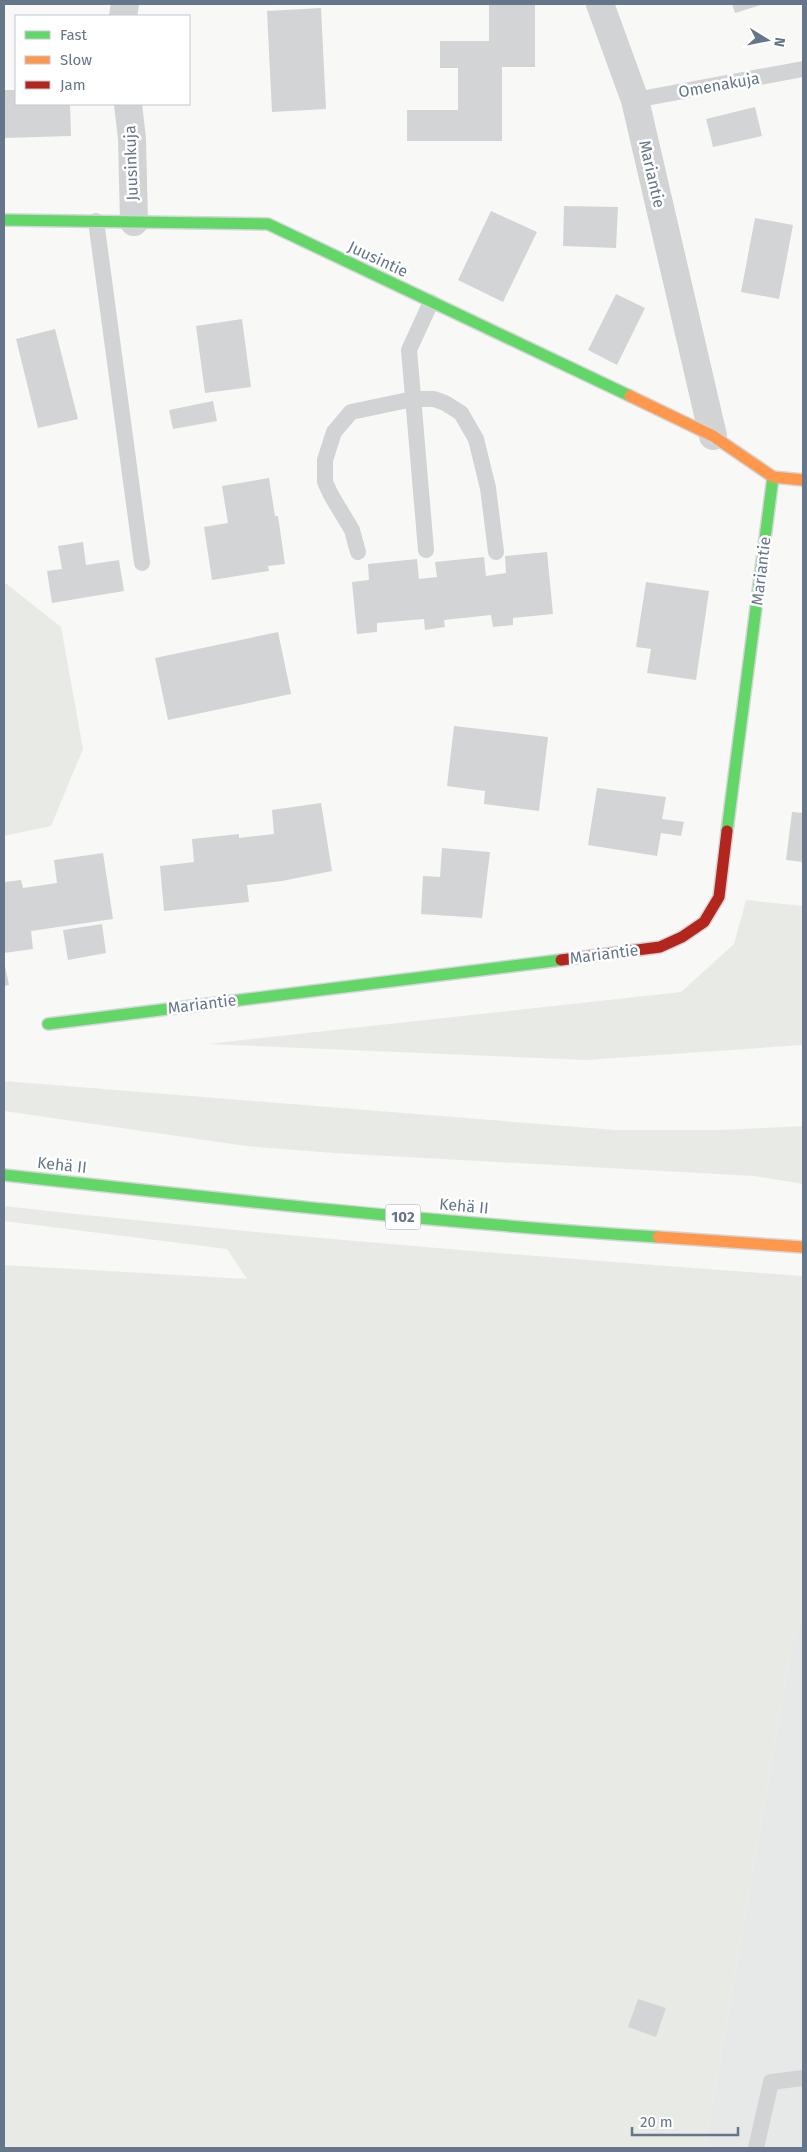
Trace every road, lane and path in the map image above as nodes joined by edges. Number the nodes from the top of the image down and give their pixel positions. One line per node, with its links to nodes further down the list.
1 (600, 4): 3 (street, Mariantie)
2 (803, 69): 3 (lane, Omenakuja)
3 (635, 100): 10 (street, Mariantie)
4 (128, 105): 7 (street, Juusinkuja)
5 (4, 220): 6 (main road, Juusintie)
6 (96, 221): 7 (main road, Juusintie); 16 (lane)
7 (134, 222): 8 (main road, Juusintie)
8 (431, 302): 9 (lane); 10 (main road, Juusintie)
9 (413, 398): 13 (lane); 14 (lane); 15 (lane)
10 (713, 436): 11 (main road, Juusintie)
11 (773, 477): 12 (main road); 17 (main road, Mariantie)
12 (803, 480)
13 (426, 550)
14 (358, 552)
15 (496, 552)
16 (142, 563)
17 (48, 1024)
18 (4, 1175): 19 (main road, Kehä II / 102)
19 (803, 1247)
20 (803, 2078): 21 (lane)
21 (756, 2148)

